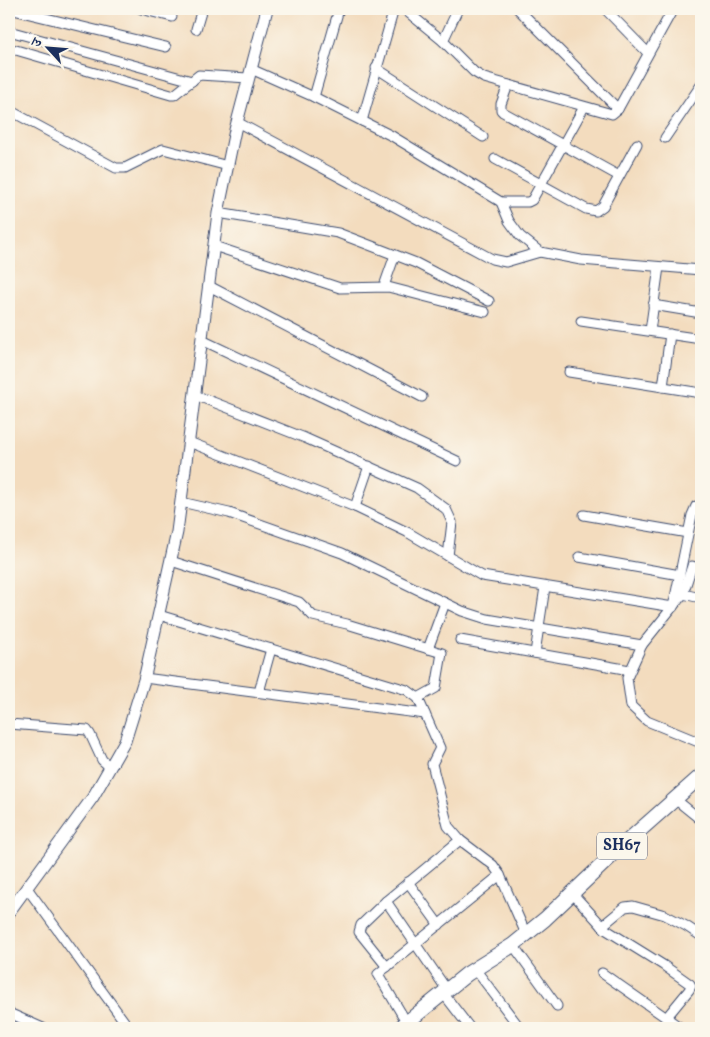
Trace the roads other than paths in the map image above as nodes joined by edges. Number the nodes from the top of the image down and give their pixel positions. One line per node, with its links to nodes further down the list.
1 (10, 9): 12 (street)
2 (144, 9): 13 (street)
3 (202, 9): 14 (street)
4 (267, 9): 21 (main road)
5 (339, 9): 25 (street)
6 (394, 9): 20 (street)
7 (404, 9): 16 (street)
8 (458, 9): 16 (street)
9 (518, 9): 27 (street)
10 (605, 9): 19 (street)
11 (673, 9): 19 (street)
12 (42, 13): 17 (street)
13 (172, 17)
14 (196, 28)
15 (9, 31): 22 (street)
16 (443, 41): 23 (street)
17 (166, 47)
18 (9, 48): 22 (street)
19 (648, 53): 27 (street)
20 (376, 68): 29 (street); 31 (street)
21 (250, 74): 22 (street); 25 (street); 30 (main road)
22 (192, 81)
23 (508, 85): 26 (street); 34 (street)
24 (701, 85): 32 (street)
25 (314, 97): 29 (street)
26 (584, 107): 27 (street); 34 (street)
27 (618, 109)
28 (9, 110): 36 (street)
29 (362, 121): 39 (street)
30 (237, 122): 36 (main road); 42 (street)
31 (483, 137)
32 (665, 138)
33 (637, 144): 37 (street)
34 (564, 146): 37 (street); 38 (street)
35 (495, 159): 38 (street)
36 (228, 166): 40 (main road)
37 (619, 176): 38 (street)
38 (542, 184): 39 (street)
39 (501, 202): 42 (street)
40 (218, 213): 41 (main road); 43 (street)
41 (214, 246): 46 (main road); 47 (street)
42 (540, 252): 44 (street)
43 (395, 255): 47 (street); 48 (street)
44 (659, 267): 45 (street); 49 (street)
45 (701, 270)
46 (208, 286): 56 (main road); 61 (street)
47 (384, 286): 50 (street)
48 (489, 301)
49 (653, 305): 51 (street); 53 (street)
50 (485, 312)
51 (701, 313)
52 (581, 321): 53 (street)
53 (650, 331): 54 (street)
54 (670, 334): 55 (street); 58 (street)
55 (701, 338)
56 (202, 340): 60 (main road); 63 (street)
57 (569, 372): 58 (street)
58 (663, 387): 59 (street)
59 (701, 393)
60 (195, 395): 62 (main road); 64 (street)
61 (422, 396)
62 (189, 442): 65 (main road); 67 (street)
63 (457, 461)
64 (369, 466): 67 (street); 70 (street)
65 (181, 502): 72 (main road); 78 (street)
66 (701, 506): 69 (street)
67 (356, 507): 70 (street)
68 (584, 515): 69 (street)
69 (688, 533): 74 (street)
70 (448, 556): 75 (street)
71 (579, 557): 74 (street)
72 (171, 562): 80 (main road); 84 (street)
73 (701, 569): 76 (street)
74 (680, 575): 79 (street)
75 (545, 587): 79 (street); 81 (street)
76 (684, 594): 77 (street); 79 (street)
77 (701, 598)
78 (445, 603): 81 (street); 84 (street)
79 (673, 607): 83 (street)
80 (159, 615): 85 (street); 88 (main road)
81 (539, 628): 83 (street); 86 (street)
82 (460, 640): 86 (street)
83 (642, 645): 87 (street)
84 (428, 648): 90 (street)
85 (271, 649): 89 (street); 90 (street)
86 (535, 653): 87 (street)
87 (630, 670): 93 (street)
88 (144, 678): 89 (street); 94 (main road)
89 (259, 692): 91 (street)
90 (418, 698): 91 (street)
91 (425, 714): 98 (street)
92 (9, 724): 94 (street)
93 (701, 743)
94 (110, 767): 101 (main road)
95 (701, 776): 96 (main road, SH67)
96 (675, 800): 97 (street); 102 (main road, SH67)
97 (701, 820)
98 (460, 840): 99 (street); 100 (street)
99 (500, 875): 105 (street); 107 (street)
100 (408, 882): 103 (street); 105 (street)
101 (27, 888): 104 (main road); 120 (street)
102 (574, 894): 106 (street); 107 (main road, SH67)
103 (386, 900): 109 (street); 111 (street)
104 (9, 912)
105 (439, 925): 109 (street)
106 (602, 926): 108 (street); 117 (street)
107 (530, 931): 110 (main road, SH67)
108 (701, 936)
109 (416, 944): 111 (street); 114 (street)
110 (513, 945): 112 (main road, SH67); 115 (street)
111 (387, 967): 118 (street)
112 (475, 969): 114 (main road, SH67); 122 (street)
113 (602, 973): 117 (street)
114 (445, 992): 118 (main road, SH67); 121 (street)
115 (557, 1006)
116 (9, 1013): 119 (street)
117 (666, 1018): 123 (street)
118 (404, 1026)
119 (43, 1028)
120 (129, 1028)
121 (470, 1028)
122 (520, 1028)
123 (681, 1028)

